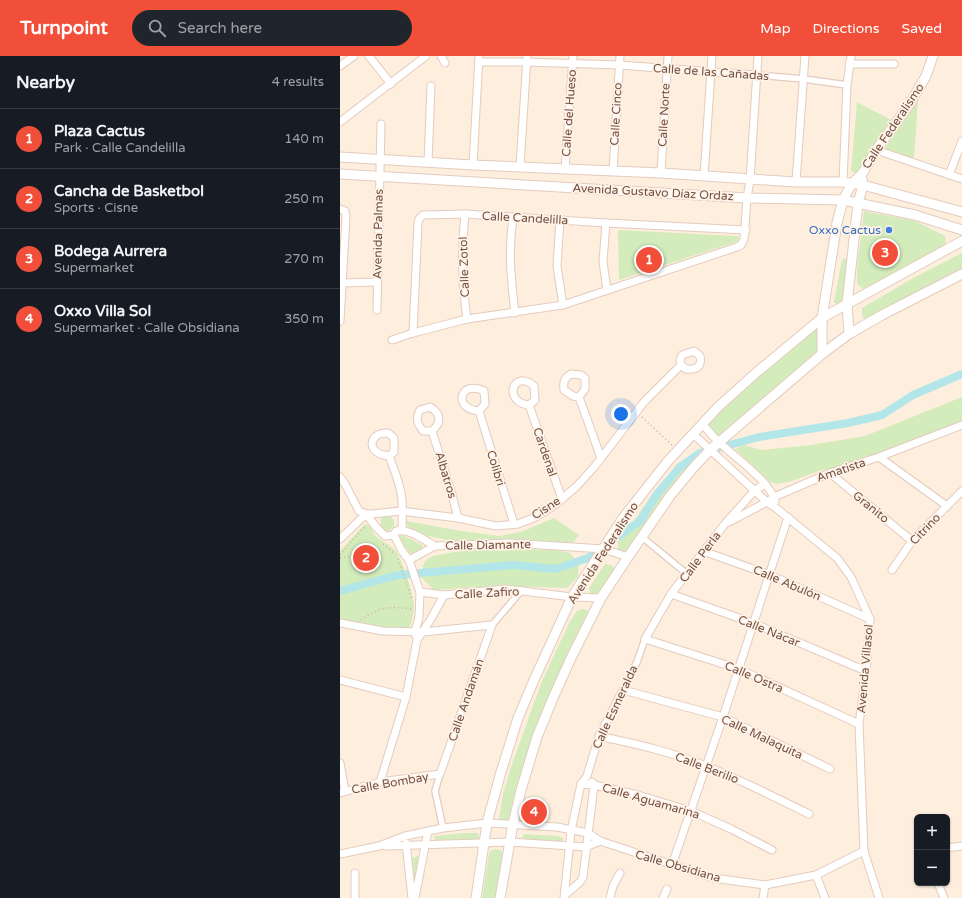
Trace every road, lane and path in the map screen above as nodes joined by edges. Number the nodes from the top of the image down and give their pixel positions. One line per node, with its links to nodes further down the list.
1 (354, 56): 17 (street)
2 (369, 56): 22 (street)
3 (426, 56): 22 (street)
4 (620, 56): 16 (street, Calle Cinco)
5 (668, 56): 18 (street, Calle Norte)
6 (712, 56): 19 (street)
7 (758, 56): 20 (street)
8 (806, 56): 21 (street)
9 (850, 56): 14 (street)
10 (933, 56): 28 (street, Calle Federalismo)
11 (479, 59): 12 (street, Calle de las Cañadas); 32 (street)
12 (526, 59): 13 (street, Calle de las Cañadas); 33 (street)
13 (572, 60): 16 (street, Calle de las Cañadas); 34 (street, Calle del Hueso)
14 (849, 64): 15 (street); 23 (street)
15 (894, 64)
16 (619, 65): 18 (street, Calle de las Cañadas); 35 (street, Calle Cinco)
17 (340, 66)
18 (667, 68): 19 (street, Calle de las Cañadas); 36 (street, Calle Norte)
19 (711, 72): 20 (street, Calle de las Cañadas); 41 (street)
20 (756, 75): 21 (street, Calle de las Cañadas); 43 (street)
21 (804, 79): 23 (street, Calle de las Cañadas); 44 (street)
22 (391, 84): 25 (street)
23 (847, 85): 45 (street)
24 (431, 86): 31 (street)
25 (340, 122)
26 (381, 124): 30 (street, Avenida Palmas)
27 (962, 141): 40 (street)
28 (876, 150): 38 (street, Calle Federalismo); 40 (street)
29 (340, 157): 30 (street, Avenida Gustavo Díaz Ordaz)
30 (380, 159): 31 (street, Avenida Gustavo Díaz Ordaz); 39 (street, Avenida Palmas)
31 (428, 163): 32 (street, Avenida Gustavo Díaz Ordaz)
32 (474, 165): 33 (street, Avenida Gustavo Díaz Ordaz)
33 (520, 166): 34 (street, Avenida Gustavo Díaz Ordaz)
34 (565, 170): 35 (street, Avenida Gustavo Díaz Ordaz)
35 (613, 171): 36 (street, Avenida Gustavo Díaz Ordaz)
36 (661, 173): 41 (street, Avenida Gustavo Díaz Ordaz)
37 (340, 174): 39 (street, Avenida Gustavo Díaz Ordaz)
38 (862, 174): 46 (street, Calle Federalismo); 47 (street, Calle Federalismo)
39 (379, 175): 48 (street, Avenida Gustavo Díaz Ordaz); 62 (street, Avenida Palmas)
40 (949, 175): 42 (street)
41 (704, 176): 43 (street, Avenida Gustavo Díaz Ordaz)
42 (962, 179)
43 (750, 180): 44 (street, Avenida Gustavo Díaz Ordaz); 48 (street)
44 (796, 182): 45 (street, Avenida Gustavo Díaz Ordaz)
45 (843, 182): 46 (street, Avenida Gustavo Díaz Ordaz)
46 (852, 183): 47 (street, Avenida Gustavo Díaz Ordaz); 49 (street)
47 (863, 185): 50 (street); 52 (street, Avenida Gustavo Díaz Ordaz)
48 (747, 198): 49 (street, Avenida Gustavo Díaz Ordaz); 57 (street)
49 (842, 200): 50 (street, Avenida Gustavo Díaz Ordaz); 70 (street)
50 (858, 203): 58 (street, Avenida Gustavo Díaz Ordaz); 65 (street)
51 (340, 209): 60 (street)
52 (962, 212)
53 (464, 214): 54 (street, Calle Candelilla); 71 (street, Calle Zotol); 73 (street, Calle Candelilla)
54 (513, 217): 55 (street, Calle Candelilla); 69 (street)
55 (560, 220): 56 (street, Calle Candelilla); 66 (street)
56 (606, 224): 57 (street, Calle Candelilla); 64 (street)
57 (746, 230): 64 (street)
58 (962, 230)
59 (962, 241): 65 (street, Avenida Federalismo)
60 (342, 255): 63 (street)
61 (962, 274): 74 (street, Avenida Federalismo)
62 (377, 282): 63 (street); 68 (street, Avenida Palmas)
63 (342, 283): 67 (street)
64 (607, 290): 66 (street)
65 (847, 304): 70 (street, Avenida Federalismo); 74 (street)
66 (563, 305): 69 (street)
67 (341, 307): 72 (street)
68 (377, 310)
69 (515, 313): 71 (street)
70 (822, 318): 76 (street); 82 (street, Avenida Federalismo)
71 (467, 319): 73 (street)
72 (340, 321)
73 (414, 332): 75 (street)
74 (849, 334): 76 (street, Avenida Federalismo)
75 (392, 340)
76 (822, 354): 86 (street, Avenida Federalismo)
77 (681, 365): 81 (street, Cisne)
78 (579, 396): 91 (street)
79 (529, 405): 98 (street, Cardenal)
80 (479, 411): 106 (street, Colibri)
81 (637, 411): 87 (path); 91 (street, Cisne)
82 (702, 424): 85 (street, Avenida Federalismo); 86 (street)
83 (962, 425): 90 (street, Amatista)
84 (432, 431): 105 (street, Albatros)
85 (693, 434): 87 (street, Avenida Federalismo); 88 (street, Avenida Villasol)
86 (718, 442): 88 (street, Avenida Federalismo); 94 (street)
87 (678, 450): 116 (street, Avenida Federalismo)
88 (710, 450): 95 (street, Avenida Villasol); 111 (street, Avenida Federalismo)
89 (389, 456): 102 (street)
90 (879, 457): 92 (street, Amatista); 100 (street)
91 (601, 458): 98 (street, Cisne)
92 (830, 473): 97 (street, Amatista); 113 (street, Granito)
93 (340, 477): 103 (street)
94 (765, 484): 95 (street, Calle Perla); 97 (street)
95 (755, 490): 99 (street, Avenida Villasol); 107 (street, Calle Perla)
96 (962, 491): 100 (street, Citrino)
97 (774, 497): 99 (street, Amatista); 101 (street)
98 (562, 499): 106 (street, Cisne)
99 (767, 502): 101 (street, Avenida Villasol); 107 (street, Amatista)
100 (947, 506): 113 (street, Citrino)
101 (776, 508): 104 (street, Avenida Villasol)
102 (401, 511): 103 (street, Cisne); 105 (street, Cisne); 109 (street)
103 (366, 514): 110 (street); 112 (street)
104 (788, 517): 125 (street); 134 (street, Avenida Villasol)
105 (458, 518): 106 (street, Cisne)
106 (514, 524)
107 (724, 524): 117 (street, Calle Perla)
108 (368, 529): 118 (path)
109 (402, 531): 110 (street); 115 (street)
110 (394, 535): 122 (street)
111 (642, 537): 120 (street, Avenida Federalismo); 124 (street)
112 (340, 539)
113 (912, 540): 123 (street, Citrino)
114 (384, 544): 132 (path)
115 (435, 546): 116 (street, Calle Diamante); 122 (street, Calle Diamante)
116 (604, 549): 120 (street, Calle Diamante); 130 (street, Avenida Federalismo)
117 (703, 552): 124 (street, Calle Perla); 125 (street, Calle Abulón)
118 (340, 555)
119 (357, 555): 121 (path)
120 (628, 557): 131 (street, Avenida Federalismo)
121 (340, 558)
122 (409, 560): 127 (street)
123 (892, 570)
124 (687, 574): 128 (street, Calle Perla)
125 (770, 575): 134 (street, Calle Abulón); 137 (street)
126 (522, 590): 129 (street, Calle Zafiro); 130 (street, Calle Zafiro); 138 (street)
127 (420, 592): 129 (street, Calle Zafiro); 139 (street, Calle Zafiro)
128 (671, 594): 137 (street, Calle Nácar); 140 (street, Calle Perla)
129 (444, 595): 139 (street, Calle Zafiro)
130 (572, 597): 131 (street, Calle Zafiro); 160 (street, Avenida Federalismo)
131 (601, 598): 161 (street, Avenida Federalismo)
132 (412, 600)
133 (412, 605): 135 (path)
134 (870, 619): 142 (street, Avenida Villasol)
135 (366, 621)
136 (340, 623): 139 (street)
137 (753, 623): 141 (street); 142 (street, Calle Nácar)
138 (492, 625): 139 (street); 152 (street, Calle Andamán)
139 (419, 632): 145 (street, Calle Zafiro)
140 (645, 639): 141 (street, Calle Ostra); 144 (street, Calle Esmeralda)
141 (739, 669): 146 (street); 147 (street, Calle Ostra)
142 (866, 671): 147 (street, Avenida Villasol)
143 (340, 680): 145 (street)
144 (623, 690): 146 (street, Calle Malaquita); 148 (street, Calle Esmeralda)
145 (406, 697): 154 (street, Calle Zafiro)
146 (723, 717): 150 (street); 151 (street, Calle Malaquita)
147 (859, 724): 178 (street)
148 (600, 736): 150 (street, Calle Berilio); 153 (street, Calle Esmeralda)
149 (340, 763): 157 (street)
150 (706, 766): 158 (street); 159 (street, Calle Berilio)
151 (830, 769)
152 (440, 774): 154 (street, Calle Bombay); 162 (street)
153 (587, 776): 155 (street, Calle Esmeralda); 156 (street)
154 (380, 782): 157 (street, Calle Bombay)
155 (581, 784): 156 (street, Calle Aguamarina); 163 (street, Calle Esmeralda)
156 (594, 785): 158 (street, Calle Aguamarina); 165 (street)
157 (343, 792)
158 (691, 811): 177 (street, Calle Aguamarina); 180 (street)
159 (809, 814)
160 (487, 823): 161 (street, Calle Obsidiana); 162 (street, Calle Obsidiana); 169 (street, Avenida Federalismo)
161 (513, 824): 163 (street, Calle Obsidiana); 168 (street, Avenida Federalismo)
162 (443, 828): 164 (street, Calle Obsidiana)
163 (571, 831): 165 (street, Calle Obsidiana); 174 (street, Calle Esmeralda)
164 (428, 832): 166 (street, Calle Obsidiana); 170 (street)
165 (588, 833): 167 (street, Calle Obsidiana); 175 (street)
166 (405, 836): 171 (street, Calle Obsidiana); 172 (street)
167 (600, 841): 175 (street, Calle Obsidiana); 180 (street, Calle Obsidiana)
168 (510, 842): 169 (street, Calle Obsidiana); 174 (street, Calle Obsidiana); 192 (street, Avenida Federalismo)
169 (485, 843): 170 (street, Calle Obsidiana); 191 (street, Avenida Federalismo)
170 (426, 845): 172 (street, Calle Obsidiana); 190 (street)
171 (379, 846): 172 (street, Calle Obsidiana); 179 (street, Calle Obsidiana)
172 (406, 846): 190 (street)
173 (962, 846): 176 (street)
174 (569, 847): 175 (street, Calle Obsidiana); 187 (street, Calle Esmeralda)
175 (586, 847): 187 (street)
176 (950, 848)
177 (772, 850)
178 (864, 851): 183 (street, Calle Obsidiana); 196 (street)
179 (340, 854)
180 (672, 865): 184 (street, Calle Obsidiana)
181 (620, 873): 193 (street)
182 (355, 874): 189 (street)
183 (816, 875): 184 (street, Calle Obsidiana); 188 (street)
184 (765, 885): 195 (street)
185 (939, 886): 197 (street)
186 (667, 889): 194 (street)
187 (564, 896)
188 (822, 896)
189 (355, 898)
190 (414, 898)
191 (476, 898)
192 (500, 898)
193 (610, 898)
194 (663, 898)
195 (763, 898)
196 (879, 898)
197 (944, 898)

